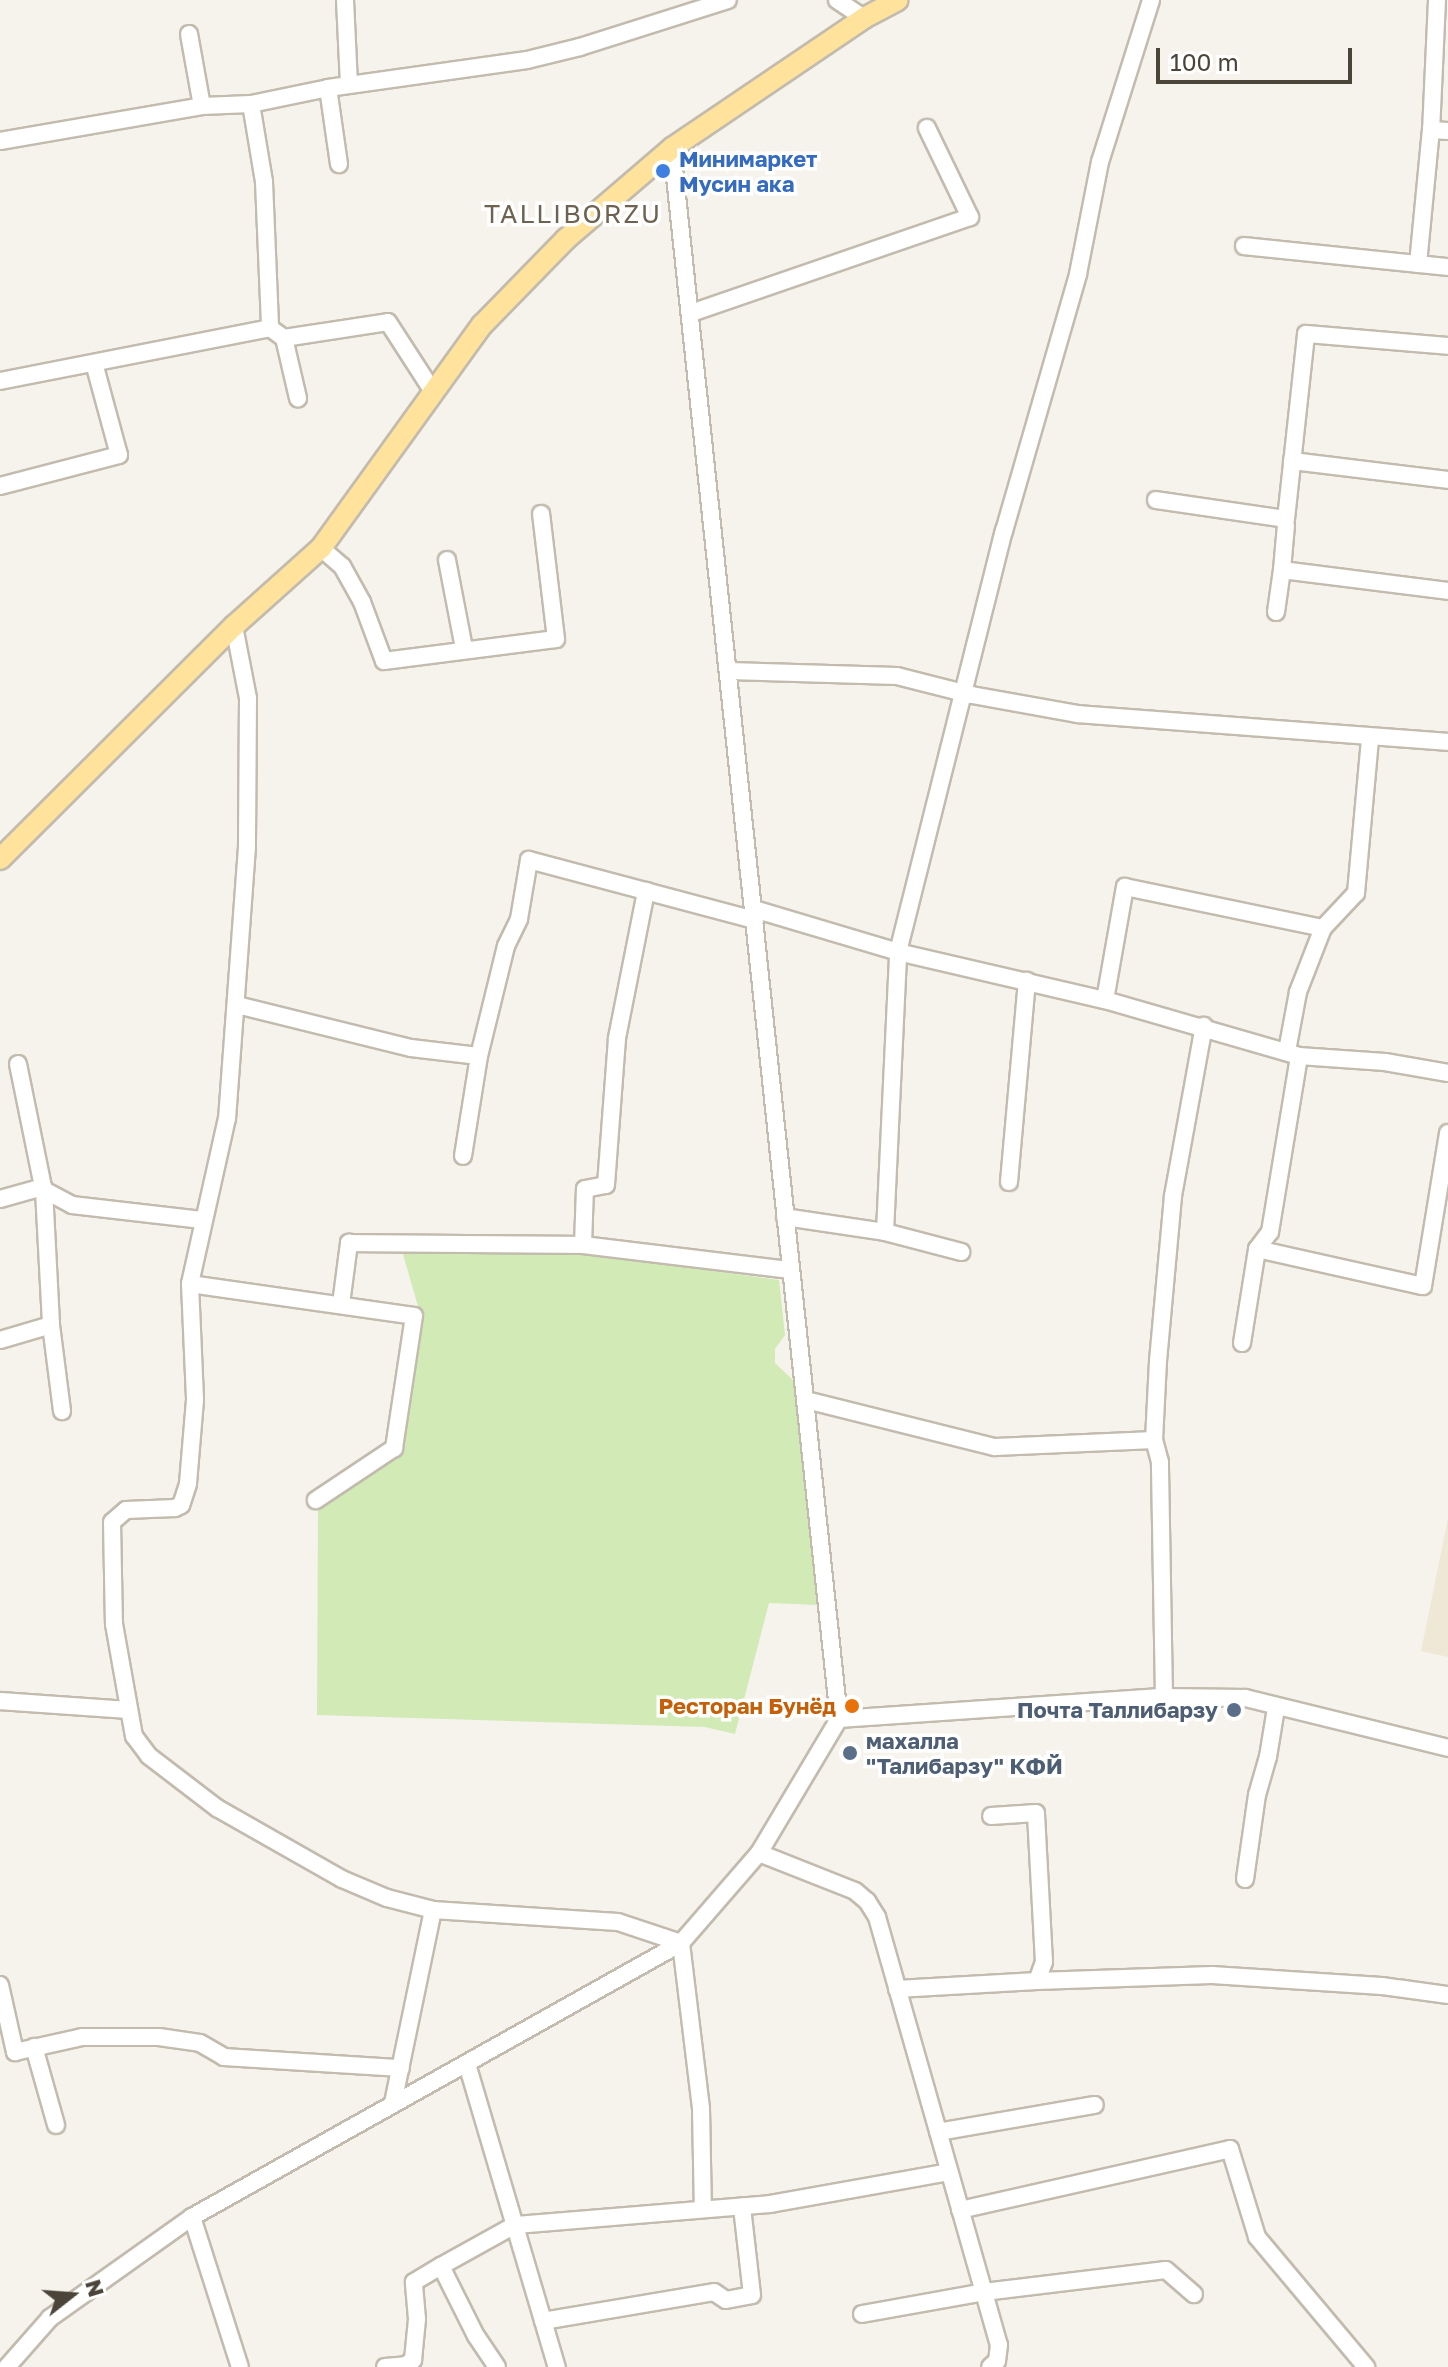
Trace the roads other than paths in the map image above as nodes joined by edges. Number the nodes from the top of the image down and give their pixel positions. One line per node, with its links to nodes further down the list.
1 (345, 0): 9 (street)
2 (728, 0): 9 (street)
3 (837, 0): 7 (street)
4 (898, 0): 7 (main road)
5 (1151, 0): 43 (street)
6 (1437, 0): 14 (street)
7 (864, 18): 17 (main road)
8 (189, 34): 12 (street)
9 (349, 85): 10 (street)
10 (328, 88): 11 (street); 18 (street)
11 (251, 104): 12 (street); 23 (street)
12 (202, 106): 16 (street)
13 (927, 128): 22 (street)
14 (1431, 130): 15 (street); 20 (street)
15 (1448, 131)
16 (0, 141)
17 (672, 148): 22 (street); 27 (main road)
18 (339, 164)
19 (1244, 246): 20 (street)
20 (1418, 264): 21 (street)
21 (1448, 267)
22 (691, 313): 42 (street)
23 (277, 333): 25 (street); 27 (street); 28 (street)
24 (1448, 346): 29 (street)
25 (94, 363): 26 (street); 31 (street)
26 (0, 381)
27 (434, 393): 35 (main road)
28 (298, 398)
29 (1292, 461): 30 (street); 32 (street)
30 (1448, 480)
31 (0, 486)
32 (1156, 500)
33 (541, 514): 41 (street)
34 (1286, 525): 37 (street)
35 (321, 548): 40 (main road); 41 (street)
36 (447, 560): 41 (street)
37 (1282, 570): 38 (street); 39 (street)
38 (1448, 591)
39 (1276, 612)
40 (234, 626): 46 (main road); 53 (street)
41 (464, 648)
42 (729, 671): 43 (street); 48 (street)
43 (963, 692): 44 (street); 50 (street)
44 (1370, 739): 45 (street); 49 (street)
45 (1448, 742)
46 (0, 859)
47 (646, 891): 48 (street); 56 (street); 68 (street)
48 (754, 915): 50 (street); 65 (street)
49 (1323, 928): 52 (street); 55 (street)
50 (898, 952): 51 (street); 67 (street)
51 (1027, 981): 52 (street); 61 (street)
52 (1105, 1000): 54 (street)
53 (237, 1005): 56 (street); 66 (street)
54 (1204, 1026): 55 (street); 79 (street)
55 (1293, 1054): 58 (street); 69 (street)
56 (479, 1056): 60 (street)
57 (18, 1064): 62 (street)
58 (1448, 1073)
59 (1448, 1133): 64 (street)
60 (463, 1156)
61 (1009, 1182)
62 (44, 1189): 63 (street); 66 (street); 74 (street)
63 (0, 1199)
64 (1442, 1199): 69 (street)
65 (785, 1217): 67 (street); 71 (street)
66 (202, 1220): 72 (street)
67 (885, 1232): 70 (street)
68 (583, 1245): 71 (street); 73 (street)
69 (1257, 1249): 76 (street)
70 (961, 1252)
71 (791, 1270): 77 (street)
72 (190, 1284): 73 (street); 84 (street)
73 (341, 1304): 80 (street)
74 (51, 1325): 75 (street); 78 (street)
75 (0, 1340)
76 (1242, 1343)
77 (806, 1400): 79 (street); 85 (street)
78 (62, 1411)
79 (1154, 1440): 81 (street)
80 (316, 1500)
81 (1164, 1697): 83 (street); 85 (street)
82 (0, 1701): 84 (street)
83 (1276, 1708): 86 (street); 89 (street)
84 (128, 1710): 90 (street)
85 (839, 1719): 88 (street)
86 (1448, 1748)
87 (991, 1816): 92 (street)
88 (759, 1853): 91 (street); 94 (street)
89 (1245, 1879)
90 (433, 1910): 91 (street); 98 (street)
91 (681, 1943): 97 (street); 105 (street)
92 (1037, 1981): 94 (street); 95 (street)
93 (0, 1985): 96 (street)
94 (897, 1989): 102 (street)
95 (1448, 1995)
96 (34, 2047): 98 (street); 101 (street)
97 (467, 2064): 99 (street); 108 (street)
98 (401, 2068): 99 (street)
99 (393, 2104): 107 (street)
100 (1095, 2105): 102 (street)
101 (56, 2125)
102 (938, 2132): 103 (street)
103 (949, 2172): 104 (street); 106 (street)
104 (742, 2207): 105 (street); 113 (street)
105 (703, 2209): 108 (street)
106 (960, 2210): 110 (street); 121 (street)
107 (192, 2217): 116 (street); 117 (street)
108 (515, 2225): 109 (street); 113 (street)
109 (441, 2266): 115 (street); 119 (street)
110 (984, 2292): 111 (street); 112 (street); 114 (street)
111 (1194, 2294)
112 (862, 2314)
113 (543, 2321): 120 (street)
114 (995, 2365)
115 (406, 2366): 118 (street)
116 (7, 2367)
117 (240, 2367)
118 (385, 2367)
119 (497, 2367)
120 (557, 2367)
121 (1366, 2367)

